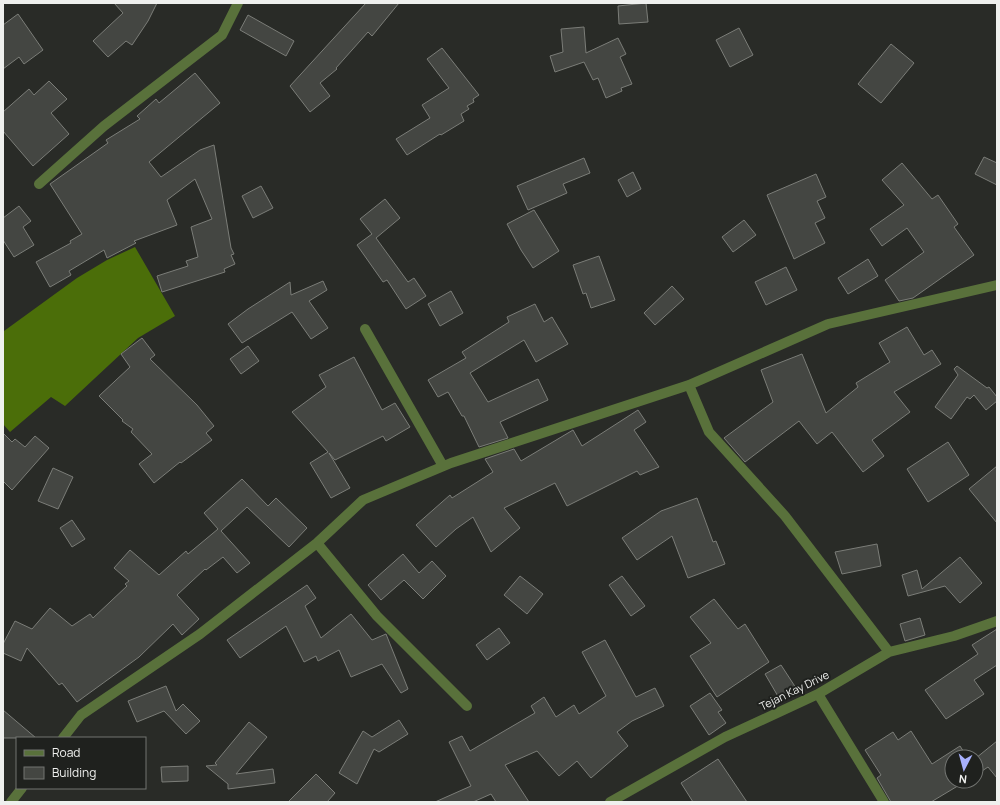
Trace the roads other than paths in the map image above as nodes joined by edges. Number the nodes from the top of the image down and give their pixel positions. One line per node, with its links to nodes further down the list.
1 (238, 3): 2 (street)
2 (38, 184)
3 (997, 285): 5 (street)
4 (366, 329): 6 (street)
5 (688, 385): 6 (street); 9 (street)
6 (443, 466): 7 (street)
7 (317, 543): 11 (street); 12 (street)
8 (997, 621): 9 (street, Tejan Kay Drive)
9 (889, 652): 10 (street, Tejan Kay Drive)
10 (818, 694): 15 (street, Tejan Kay Drive); 16 (street)
11 (467, 706)
12 (64, 737)
13 (21, 789): 14 (street)
14 (11, 802)
15 (610, 802)
16 (884, 802)

